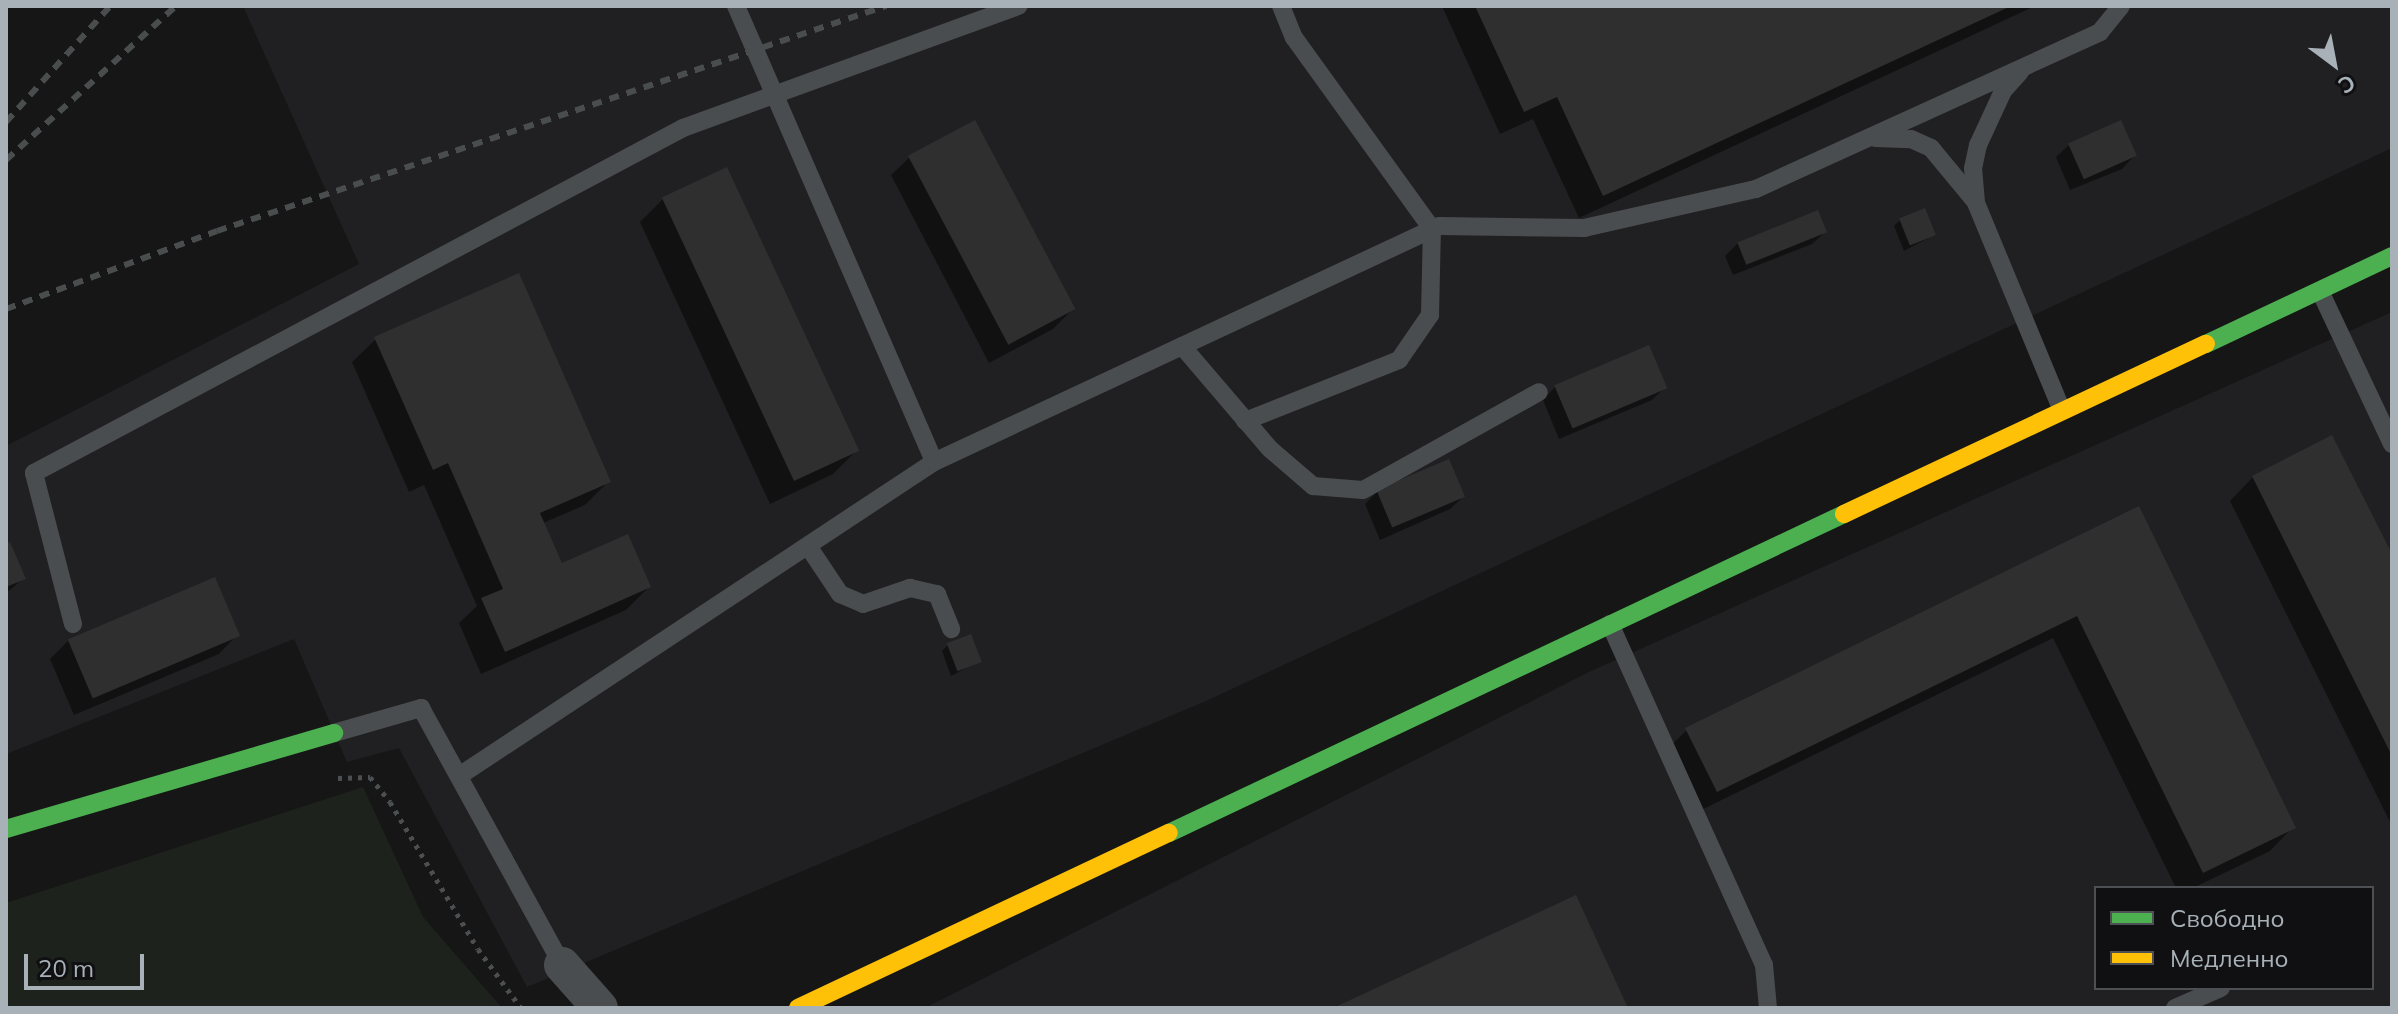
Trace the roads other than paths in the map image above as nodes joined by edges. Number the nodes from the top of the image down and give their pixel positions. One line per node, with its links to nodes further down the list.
1 (736, 6): 6 (lane)
2 (1019, 6): 6 (lane)
3 (1281, 6): 9 (lane)
4 (2121, 6): 5 (lane)
5 (2026, 65): 7 (lane); 8 (lane)
6 (775, 95): 17 (lane); 19 (lane)
7 (1861, 140): 8 (lane); 9 (lane)
8 (1976, 203): 14 (lane)
9 (1432, 229): 12 (lane); 15 (lane)
10 (2392, 256): 11 (street)
11 (2320, 291): 14 (street); 16 (lane)
12 (1182, 346): 15 (lane); 17 (lane)
13 (1539, 392): 15 (lane)
14 (2062, 411): 20 (street)
15 (1245, 421)
16 (2392, 444)
17 (934, 462): 18 (lane)
18 (808, 546): 21 (lane); 23 (lane)
19 (73, 624)
20 (1610, 624): 28 (street); 29 (lane)
21 (951, 629)
22 (334, 733): 23 (lane); 24 (street)
23 (459, 776): 25 (lane)
24 (6, 829)
25 (562, 965): 27 (street)
26 (2216, 990): 30 (lane)
27 (600, 1008)
28 (798, 1008)
29 (1768, 1008)
30 (2175, 1008)

